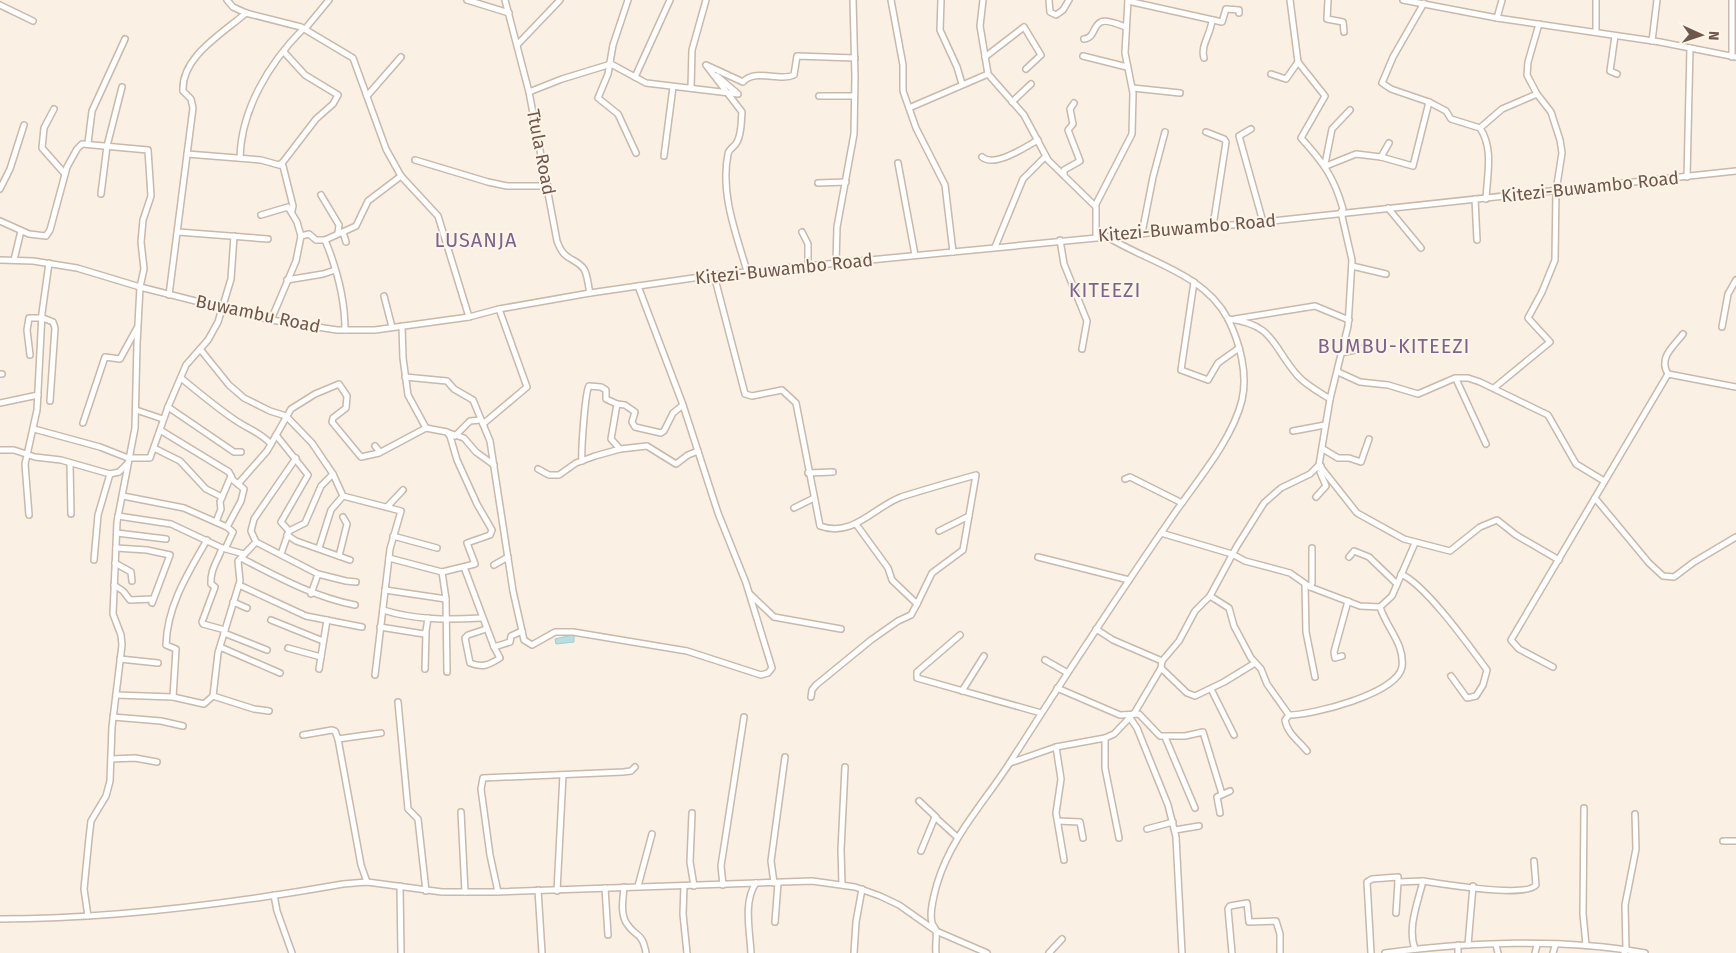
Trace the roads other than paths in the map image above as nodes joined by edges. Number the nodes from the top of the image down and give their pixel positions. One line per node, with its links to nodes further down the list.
1 (226, 0): 26 (street)
2 (329, 0): 34 (street)
3 (467, 0): 27 (street)
4 (505, 0): 27 (street, Ttula Road)
5 (560, 0): 41 (street)
6 (628, 0): 51 (street)
7 (670, 0): 58 (street)
8 (853, 0): 48 (street)
9 (891, 0): 74 (street)
10 (940, 0): 59 (street)
11 (983, 0): 46 (street)
12 (1049, 0): 13 (street)
13 (1069, 0)
14 (1128, 0): 30 (street); 33 (street)
15 (1290, 0): 50 (street)
16 (1328, 0): 35 (street)
17 (1403, 0): 23 (street)
18 (1501, 0): 29 (street)
19 (1596, 0): 36 (street)
20 (1657, 0): 40 (street)
21 (1732, 0): 47 (street)
22 (706, 1): 63 (street)
23 (1424, 3): 24 (street); 72 (street)
24 (1437, 3): 29 (street)
25 (0, 5): 31 (street)
26 (246, 13): 34 (street); 87 (street)
27 (509, 13): 41 (street, Ttula Road)
28 (1240, 13): 30 (street)
29 (1497, 18): 32 (street)
30 (1212, 20): 49 (street)
31 (33, 21)
32 (1539, 24): 36 (street); 67 (street)
33 (1126, 27): 39 (street); 53 (street)
34 (304, 29): 43 (street); 68 (street)
35 (1344, 32)
36 (1596, 32): 37 (street)
37 (1615, 36): 40 (street); 57 (street)
38 (125, 39): 83 (street)
39 (1084, 39)
40 (1652, 41): 42 (street)
41 (518, 44): 65 (street, Ttula Road)
42 (1690, 48): 47 (street); 101 (street)
43 (284, 52): 92 (street); 95 (street)
44 (1083, 56): 53 (street)
45 (401, 57): 68 (street)
46 (985, 57): 54 (street); 55 (street)
47 (1734, 57)
48 (855, 58): 52 (street); 70 (street)
49 (1204, 58)
50 (1298, 62): 56 (street); 96 (street)
51 (611, 64): 58 (street); 65 (street); 86 (street)
52 (706, 65): 63 (street); 144 (street)
53 (1127, 67): 64 (street)
54 (1026, 69)
55 (988, 74): 59 (street); 71 (street)
56 (1271, 74)
57 (1617, 74)
58 (636, 78): 62 (street)
59 (962, 84): 74 (street)
60 (1031, 84): 71 (street)
61 (122, 87): 85 (street)
62 (673, 87): 63 (street); 88 (street)
63 (691, 88)
64 (1133, 88): 66 (street); 111 (street)
65 (529, 92): 104 (street, Ttula Road)
66 (1180, 93)
67 (1537, 94): 78 (street); 106 (street)
68 (367, 96): 100 (street)
69 (819, 96): 70 (street)
70 (854, 96): 102 (street)
71 (1012, 102): 82 (street)
72 (1430, 102): 78 (street); 91 (street)
73 (1074, 103): 99 (street)
74 (909, 108): 135 (street)
75 (54, 109): 98 (street)
76 (1350, 110): 96 (street)
77 (24, 124): 105 (street)
78 (1480, 128): 109 (street)
79 (1251, 129): 117 (street)
80 (1165, 132): 121 (street)
81 (1206, 132): 118 (street)
82 (1038, 140): 89 (street); 90 (street)
83 (88, 143): 85 (street); 98 (street)
84 (1389, 143): 91 (street)
85 (107, 146): 107 (street); 151 (street)
86 (636, 153)
87 (188, 154): 92 (street); 123 (street)
88 (664, 156)
89 (982, 157)
90 (1045, 157): 99 (street); 133 (street)
91 (1381, 157): 96 (street)
92 (240, 158): 95 (street)
93 (415, 160): 104 (street)
94 (898, 163): 136 (street)
95 (280, 165): 113 (street)
96 (1325, 165): 114 (street)
97 (1736, 171): 101 (street, Kitezi-Buwambo Road)
98 (65, 174): 119 (street)
99 (1064, 174): 111 (street)
100 (401, 176): 122 (street); 157 (street)
101 (1687, 177): 106 (street, Kitezi-Buwambo Road)
102 (846, 182): 103 (street); 140 (street)
103 (818, 183)
104 (548, 186): 152 (street, Ttula Road)
105 (0, 189)
106 (1556, 191): 109 (street, Kitezi-Buwambo Road); 182 (street)
107 (101, 194)
108 (321, 195): 122 (street)
109 (1486, 198): 110 (street, Kitezi-Buwambo Road)
110 (1475, 199): 112 (street, Kitezi-Buwambo Road); 131 (street)
111 (1095, 206): 127 (street)
112 (1388, 208): 114 (street, Kitezi-Buwambo Road); 134 (street)
113 (292, 211): 115 (street); 125 (street)
114 (1341, 212): 117 (street, Kitezi-Buwambo Road); 142 (street)
115 (261, 215)
116 (0, 221): 119 (street)
117 (1263, 222): 118 (street, Kitezi-Buwambo Road)
118 (1213, 226): 121 (street, Kitezi-Buwambo Road)
119 (21, 231): 138 (street)
120 (802, 232): 141 (street)
121 (1142, 232): 126 (street, Kitezi-Buwambo Road)
122 (340, 233): 129 (street); 132 (street)
123 (176, 235): 124 (street); 153 (street)
124 (234, 236): 128 (street); 155 (street)
125 (301, 236): 129 (street); 147 (street)
126 (1105, 236): 127 (street, Kitezi-Buwambo Road); 149 (street)
127 (1096, 237): 130 (street, Kitezi-Buwambo Road)
128 (268, 240)
129 (325, 240): 143 (street)
130 (1060, 240): 133 (street, Kitezi-Buwambo Road); 170 (street)
131 (1477, 240)
132 (346, 242)
133 (995, 247): 135 (street, Kitezi-Buwambo Road)
134 (1421, 248)
135 (953, 252): 136 (street, Kitezi-Buwambo Road)
136 (915, 255): 140 (street, Kitezi-Buwambo Road)
137 (0, 260): 138 (street, Buwambu Road)
138 (14, 260): 139 (street, Buwambu Road)
139 (49, 263): 151 (street, Buwambu Road); 158 (street)
140 (836, 263): 141 (street, Kitezi-Buwambo Road)
141 (808, 266): 144 (street, Kitezi-Buwambo Road)
142 (1352, 266): 145 (street); 161 (street)
143 (336, 270): 147 (street); 166 (street)
144 (747, 271): 146 (street, Kitezi-Buwambo Road)
145 (1386, 274)
146 (714, 275): 150 (street, Kitezi-Buwambo Road); 224 (street)
147 (287, 280): 160 (street)
148 (1736, 280): 165 (street)
149 (1194, 282): 159 (street); 171 (street)
150 (638, 286): 152 (street, Buwambu Road); 188 (street)
151 (140, 288): 153 (street, Buwambu Road); 162 (street)
152 (590, 293): 156 (street, Buwambu Road)
153 (169, 295): 155 (street, Buwambu Road)
154 (384, 296): 164 (street)
155 (221, 307): 160 (street, Buwambu Road); 173 (street)
156 (499, 309): 157 (street, Buwambu Road); 193 (street)
157 (468, 317): 163 (street, Buwambu Road)
158 (43, 318): 175 (street); 183 (street); 185 (street)
159 (1230, 319): 161 (street); 171 (street); 184 (street)
160 (271, 320): 166 (street, Buwambu Road)
161 (1348, 320): 174 (street)
162 (138, 325): 168 (street); 169 (street)
163 (402, 326): 164 (street, Buwambu Road); 178 (street)
164 (392, 327): 166 (street, Buwambu Road)
165 (1722, 327)
166 (345, 330)
167 (1683, 334): 177 (street)
168 (131, 338): 169 (street); 194 (street)
169 (137, 342): 190 (street)
170 (1082, 348)
171 (1239, 348): 238 (street)
172 (1364, 348): 174 (street)
173 (200, 350): 179 (street); 191 (street)
174 (1341, 353): 176 (street)
175 (30, 355)
176 (1338, 372): 180 (street); 184 (street)
177 (1668, 374): 181 (street); 229 (street)
178 (405, 377): 193 (street); 196 (street)
179 (181, 378): 189 (street); 204 (street)
180 (1456, 379): 182 (street); 205 (street)
181 (1736, 387)
182 (1494, 388): 229 (street)
183 (38, 396): 186 (street); 197 (street)
184 (1330, 398): 195 (street)
185 (50, 401)
186 (0, 403)
187 (617, 404): 188 (street); 208 (street); 217 (street)
188 (683, 405): 213 (street)
189 (168, 407): 192 (street); 211 (street)
190 (136, 410): 192 (street); 215 (street)
191 (286, 416): 201 (street); 212 (street); 226 (street)
192 (163, 419): 198 (street)
193 (482, 422): 202 (street); 220 (street)
194 (83, 423)
195 (1326, 425): 199 (street); 209 (street)
196 (426, 428): 200 (street); 212 (street)
197 (34, 429): 214 (street); 215 (street)
198 (160, 430): 207 (street); 227 (street)
199 (1293, 431)
200 (447, 432): 202 (street); 277 (street)
201 (276, 435): 204 (street); 216 (street)
202 (455, 436): 220 (street)
203 (1369, 439): 209 (street)
204 (271, 444): 230 (street)
205 (1486, 444)
206 (375, 446): 212 (street)
207 (154, 448): 215 (street); 234 (street)
208 (620, 449): 213 (street); 217 (street)
209 (1323, 449): 221 (street)
210 (0, 450): 214 (street)
211 (241, 452)
212 (380, 452)
213 (698, 452): 290 (street)
214 (26, 454): 218 (street); 242 (street)
215 (128, 458): 219 (street)
216 (296, 458): 250 (street); 257 (street)
217 (582, 461): 222 (street)
218 (70, 464): 225 (street); 241 (street)
219 (127, 464): 225 (street); 232 (street)
220 (494, 465): 268 (street)
221 (1320, 465): 236 (street); 258 (street); 265 (street)
222 (538, 469)
223 (833, 472): 224 (street)
224 (808, 473): 235 (street)
225 (110, 474): 272 (street)
226 (332, 474): 233 (street); 250 (street)
227 (231, 476): 230 (street); 234 (street)
228 (1125, 479): 238 (street)
229 (1604, 481): 237 (street)
230 (238, 484): 248 (street)
231 (403, 490): 239 (street)
232 (123, 496): 243 (street); 246 (street)
233 (343, 496): 239 (street); 261 (street)
234 (222, 497): 246 (street)
235 (814, 498): 240 (street); 247 (street)
236 (1316, 498)
237 (1595, 498): 254 (street); 274 (street)
238 (1182, 503): 251 (street)
239 (387, 506): 253 (street)
240 (794, 508)
241 (71, 514)
242 (29, 515)
243 (118, 516): 252 (street); 256 (street)
244 (969, 516): 247 (street); 249 (street); 295 (street)
245 (343, 517): 267 (street)
246 (216, 522): 248 (street)
247 (856, 524): 295 (street)
248 (227, 527): 260 (street)
249 (939, 531)
250 (288, 533): 261 (street); 264 (street)
251 (1161, 533): 265 (street); 281 (street)
252 (117, 534): 255 (street); 259 (street)
253 (393, 536): 262 (street); 270 (street)
254 (1736, 537)
255 (166, 539)
256 (207, 540): 260 (street); 342 (street)
257 (256, 542): 264 (street); 266 (street)
258 (1415, 543): 274 (street); 280 (street)
259 (116, 548): 275 (street); 285 (street)
260 (224, 548): 266 (street); 310 (street)
261 (319, 548): 267 (street)
262 (437, 548)
263 (1312, 548): 287 (street)
264 (281, 554): 279 (street)
265 (1232, 554): 287 (street); 291 (street)
266 (242, 556): 286 (street); 289 (street)
267 (338, 556): 273 (street)
268 (508, 557): 276 (street); 311 (street)
269 (1349, 557): 284 (street)
270 (389, 558): 278 (street); 288 (street)
271 (1038, 558): 281 (street)
272 (94, 560)
273 (350, 560)
274 (1559, 560): 327 (street)
275 (115, 562): 282 (street); 285 (street)
276 (494, 565)
277 (464, 567): 278 (street); 301 (street)
278 (442, 572): 292 (street)
279 (318, 574): 283 (street); 289 (street)
280 (1401, 574): 284 (street); 335 (street)
281 (1129, 580): 309 (street)
282 (132, 581)
283 (356, 582)
284 (1397, 584): 297 (street)
285 (114, 585): 322 (street)
286 (239, 585): 294 (street); 303 (street)
287 (1307, 586): 293 (street); 336 (street)
288 (385, 590): 292 (street); 299 (street)
289 (311, 594): 296 (street)
290 (750, 594): 307 (street); 311 (street)
291 (1210, 596): 324 (street); 326 (street)
292 (446, 599): 304 (street)
293 (1348, 601): 297 (street); 320 (street)
294 (232, 602): 298 (street); 310 (street)
295 (917, 604): 343 (street)
296 (355, 605)
297 (1380, 607): 348 (street)
298 (246, 608)
299 (383, 610): 300 (street); 306 (street)
300 (428, 618): 304 (street); 312 (street)
301 (481, 618): 304 (street); 308 (street)
302 (271, 620): 314 (street)
303 (327, 620): 305 (street); 314 (street)
304 (447, 620): 331 (street)
305 (362, 627)
306 (380, 627): 312 (street); 334 (street)
307 (841, 628)
308 (486, 629): 316 (street); 316 (street)
309 (1096, 629): 324 (street); 332 (street)
310 (225, 631): 315 (street); 318 (street)
311 (522, 631): 316 (street)
312 (426, 633): 330 (street)
313 (960, 635): 339 (street)
314 (323, 641): 321 (street)
315 (220, 647): 333 (street); 341 (street)
316 (494, 647)
317 (288, 648): 321 (street)
318 (267, 650)
319 (984, 656): 339 (street)
320 (1342, 656)
321 (321, 657): 329 (street)
322 (120, 659): 325 (street); 340 (street)
323 (1045, 660): 332 (street)
324 (1162, 661): 328 (street)
325 (158, 663)
326 (1255, 663): 338 (street); 348 (street)
327 (1553, 667)
328 (1160, 668): 338 (street); 346 (street)
329 (319, 669)
330 (425, 669)
331 (448, 672)
332 (1066, 672): 337 (street)
333 (280, 673)
334 (375, 675)
335 (1451, 676)
336 (1315, 677)
337 (1057, 688): 346 (street); 347 (street)
338 (1211, 689): 355 (street)
339 (962, 692): 347 (street)
340 (116, 696): 342 (street); 350 (street)
341 (213, 696): 342 (street); 345 (street)
342 (174, 697)
343 (811, 697)
344 (398, 702): 408 (street)
345 (269, 711)
346 (1135, 712): 351 (street); 356 (street)
347 (1041, 713): 364 (street)
348 (1289, 715): 360 (street)
349 (744, 716): 398 (street)
350 (113, 717): 352 (street); 362 (street)
351 (1130, 718): 357 (street); 379 (street)
352 (184, 726)
353 (381, 733): 358 (street)
354 (303, 735): 358 (street)
355 (1234, 735)
356 (1165, 737): 369 (street); 371 (street)
357 (1104, 738): 359 (street); 386 (street)
358 (338, 739): 393 (street)
359 (1056, 747): 364 (street); 378 (street)
360 (1307, 750)
361 (785, 756): 396 (street)
362 (111, 759): 363 (street); 414 (street)
363 (157, 762)
364 (1010, 763): 384 (street)
365 (635, 767): 367 (street)
366 (845, 767): 397 (street)
367 (563, 775): 409 (street); 411 (street)
368 (1230, 791): 369 (street)
369 (1222, 794): 375 (street)
370 (919, 801): 377 (street)
371 (1195, 808)
372 (1584, 808): 424 (street)
373 (461, 812): 410 (street)
374 (692, 813): 402 (street)
375 (1220, 813)
376 (1635, 814): 427 (street)
377 (936, 817): 384 (street); 389 (street)
378 (1058, 821): 385 (street); 390 (street)
379 (1173, 822): 381 (street); 382 (street)
380 (1199, 826): 382 (street)
381 (1148, 829)
382 (1175, 830): 438 (street)
383 (652, 834): 400 (street)
384 (957, 837): 417 (street)
385 (1083, 838)
386 (1119, 838)
387 (1723, 841): 388 (street)
388 (1736, 841)
389 (920, 851)
390 (1064, 860)
391 (1534, 861): 403 (street)
392 (1423, 881): 394 (street); 403 (street); 426 (street)
393 (367, 882): 399 (street); 412 (street)
394 (1398, 882): 413 (street); 441 (street)
395 (756, 883): 396 (street); 398 (street); 433 (street)
396 (776, 883): 397 (street); 416 (street)
397 (842, 884): 406 (street)
398 (723, 885): 402 (street)
399 (400, 886): 408 (street); 429 (street)
400 (638, 886): 401 (street); 405 (street)
401 (684, 886): 402 (street); 432 (street)
402 (694, 886)
403 (1473, 886): 421 (street)
404 (605, 888): 405 (street); 409 (street); 418 (street)
405 (624, 888): 431 (street)
406 (862, 889): 417 (street); 434 (street)
407 (538, 890): 409 (street); 411 (street); 430 (street)
408 (426, 891): 410 (street)
409 (557, 891)
410 (465, 892): 411 (street)
411 (498, 892)
412 (274, 895): 414 (street); 428 (street)
413 (1396, 913)
414 (88, 916): 415 (street)
415 (0, 918)
416 (775, 922)
417 (936, 931): 435 (street); 436 (street)
418 (608, 935)
419 (1062, 939): 437 (street)
420 (1458, 945): 421 (street); 426 (street); 443 (street)
421 (1468, 945): 422 (street)
422 (1496, 945): 423 (street); 444 (street)
423 (1537, 945): 425 (street); 445 (street)
424 (1586, 945): 425 (street); 427 (street)
425 (1554, 946): 446 (street)
426 (1415, 949): 442 (street)
427 (1625, 951): 447 (street)
428 (292, 953)
429 (401, 953)
430 (542, 953)
431 (646, 953)
432 (687, 953)
433 (750, 953)
434 (854, 953)
435 (936, 953)
436 (987, 953)
437 (1050, 953)
438 (1182, 953)
439 (1232, 953): 440 (street)
440 (1280, 953)
441 (1371, 953)
442 (1385, 953)
443 (1458, 953)
444 (1498, 953)
445 (1535, 953)
446 (1554, 953)
447 (1645, 953)

